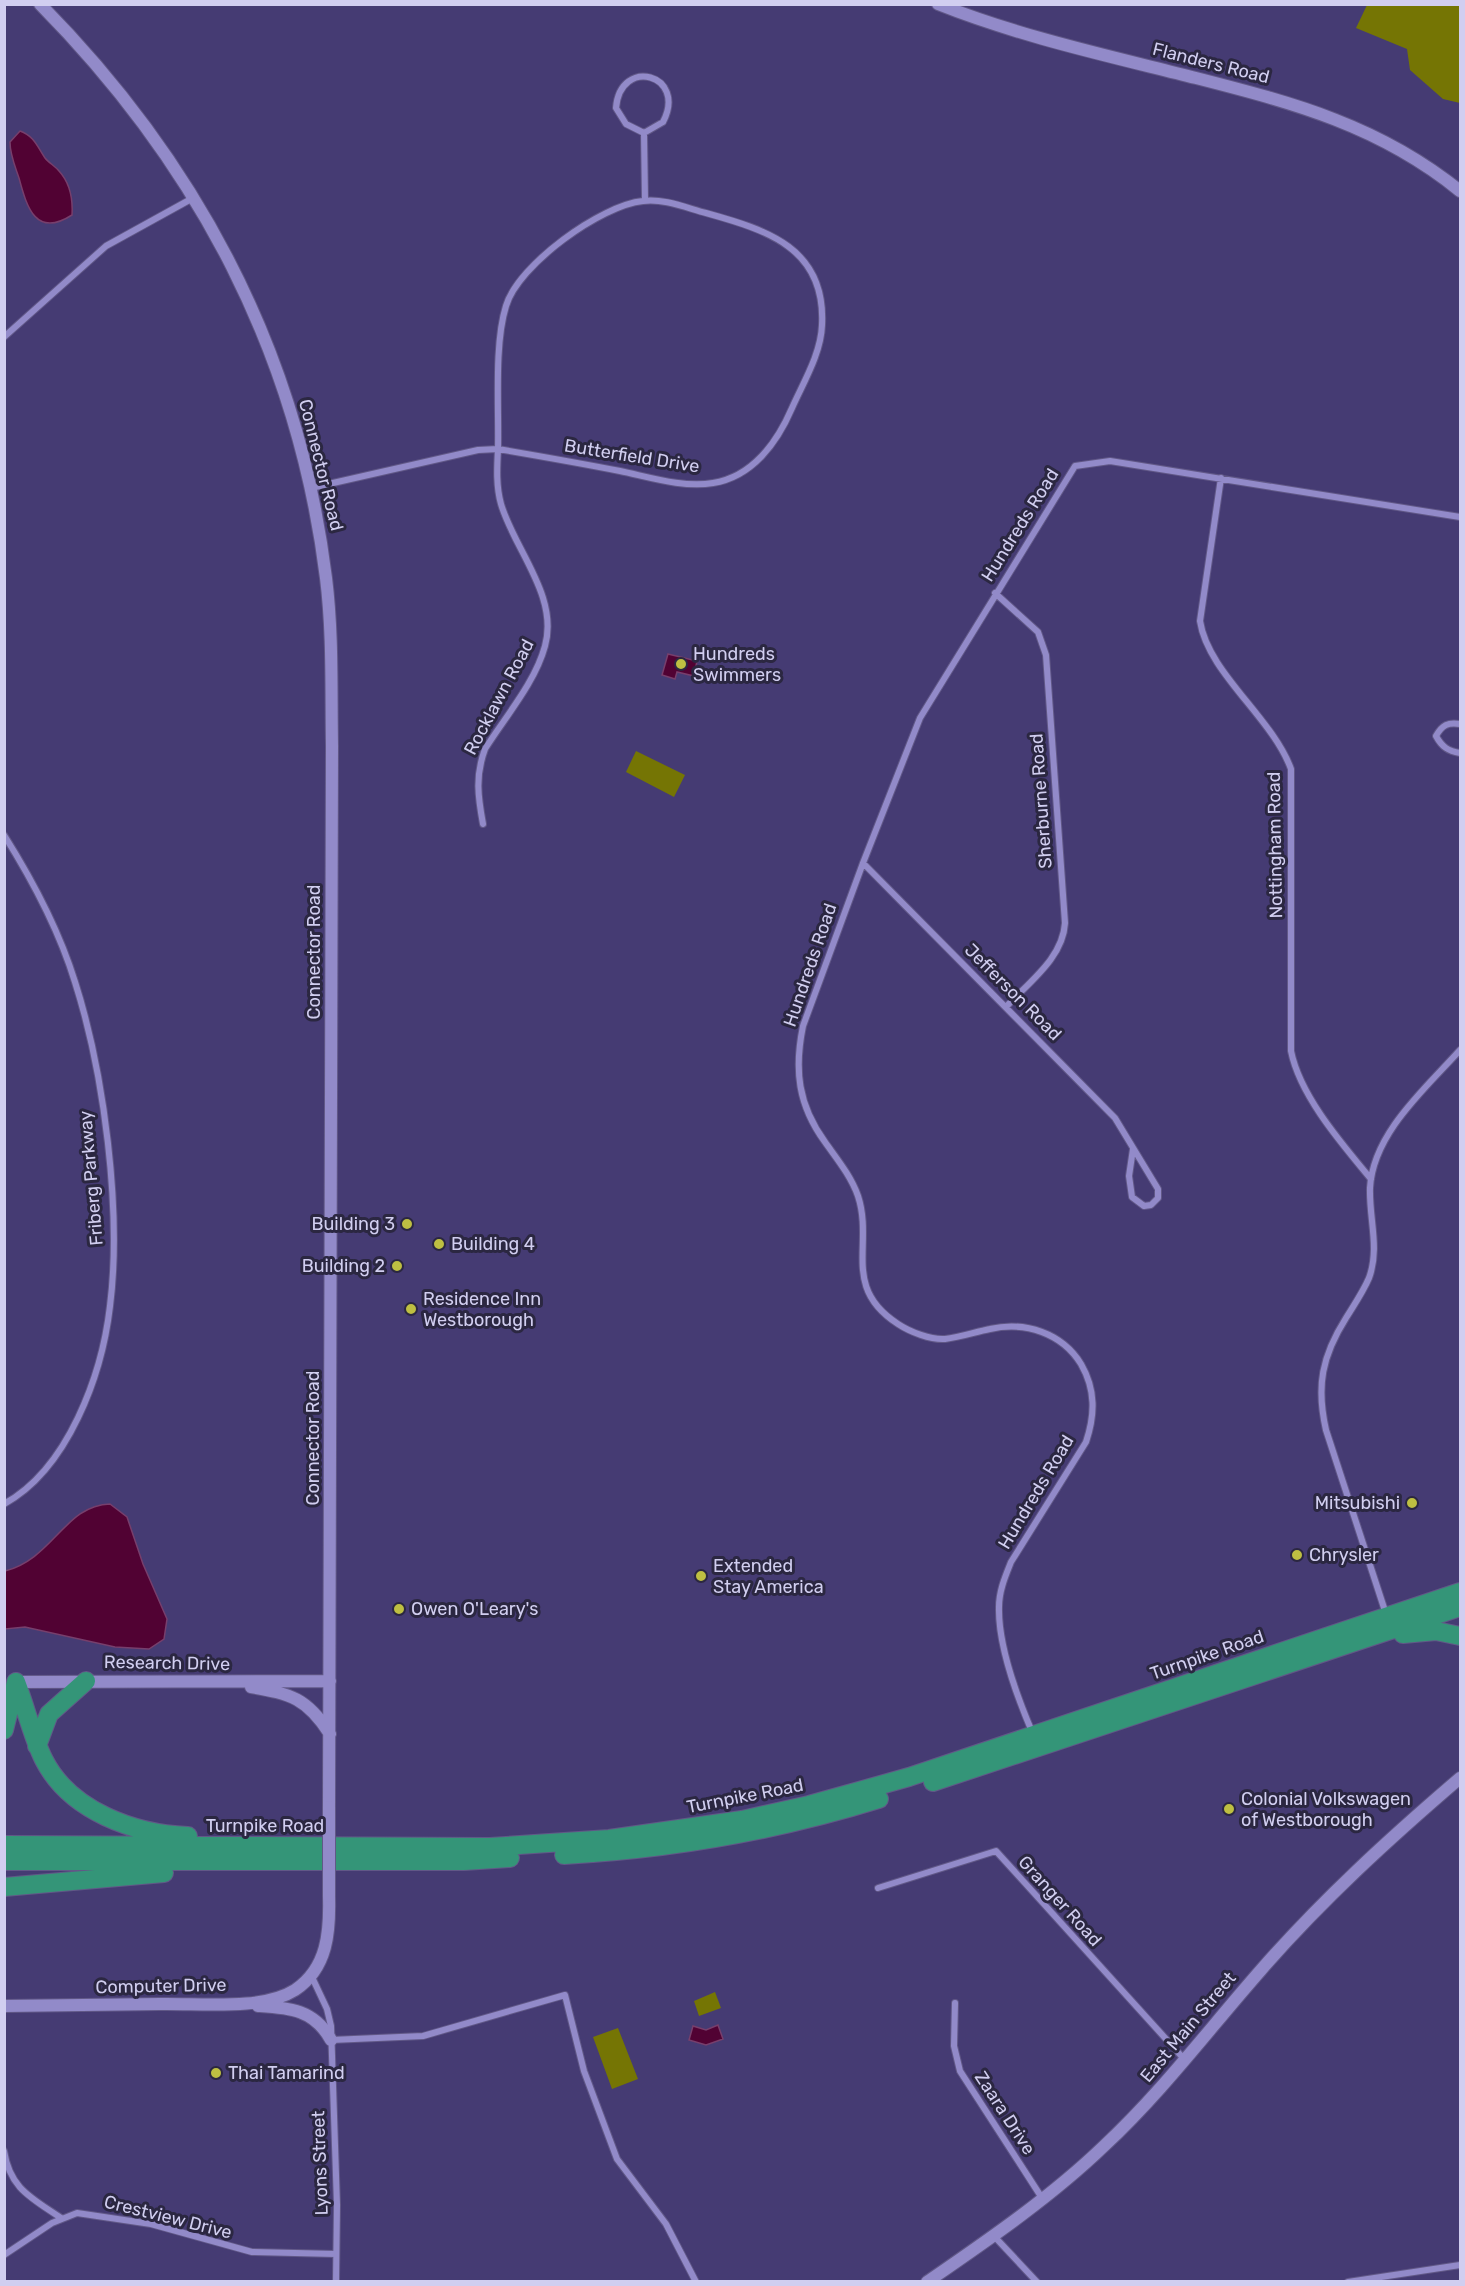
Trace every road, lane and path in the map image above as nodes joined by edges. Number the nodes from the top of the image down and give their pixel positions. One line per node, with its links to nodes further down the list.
1 (40, 4): 5 (street, Connector Road)
2 (945, 6): 4 (street, Flanders Road)
3 (644, 133): 3 (street); 6 (street)
4 (1461, 192)
5 (195, 197): 7 (street); 10 (street, Connector Road)
6 (645, 200): 8 (street, Butterfield Drive); 8 (street, Butterfield Drive)
7 (4, 337)
8 (498, 449): 10 (street, Butterfield Drive); 15 (street, Rocklawn Road)
9 (1221, 478): 11 (street, Hundreds Road); 12 (street, Hundreds Road); 21 (street, Nottingham Road)
10 (311, 488): 29 (street, Connector Road)
11 (1461, 517)
12 (995, 593): 17 (street, Hundreds Road); 18 (street, Sherburne Road)
13 (1461, 724): 14 (street)
14 (1461, 753)
15 (483, 825)
16 (4, 835): 22 (street, Friberg Parkway)
17 (863, 863): 18 (street, Jefferson Road); 34 (street, Hundreds Road)
18 (1006, 1007): 20 (street, Jefferson Road)
19 (1461, 1050): 21 (street)
20 (1133, 1149): 20 (street, Jefferson Road)
21 (1371, 1179): 25 (street)
22 (4, 1504)
23 (1461, 1592): 25 (highway, Turnpike Road)
24 (1461, 1607): 27 (highway, Turnpike Road)
25 (1387, 1617): 34 (highway, Turnpike Road)
26 (1461, 1636): 27 (highway)
27 (1372, 1637): 40 (highway, Turnpike Road)
28 (86, 1680): 30 (street, Research Drive); 31 (street, Research Drive); 35 (highway)
29 (330, 1681): 31 (street, Research Drive); 33 (street, Connector Road)
30 (10, 1682): 32 (highway); 35 (highway)
31 (221, 1682): 33 (street)
32 (4, 1730)
33 (330, 1734): 43 (street, Connector Road, bridge)
34 (1033, 1736): 38 (highway, Turnpike Road)
35 (37, 1746): 38 (highway)
36 (1461, 1778): 48 (street, East Main Street)
37 (4, 1845): 38 (highway, Turnpike Road)
38 (255, 1846)
39 (4, 1861): 40 (highway, Turnpike Road)
40 (224, 1862): 41 (highway)
41 (4, 1887)
42 (878, 1888): 48 (street, Granger Road)
43 (311, 1975): 45 (street, Computer Drive); 47 (street, Lyons Street)
44 (956, 2002): 50 (street, Zaara Drive)
45 (230, 2003): 46 (street, Computer Drive); 47 (street)
46 (4, 2006)
47 (331, 2040): 53 (street, Lyons Street); 58 (street)
48 (1186, 2061): 50 (street, East Main Street)
49 (4, 2151): 51 (street)
50 (1043, 2199): 52 (street, East Main Street)
51 (61, 2218): 53 (street, Crestview Drive); 54 (street, Crestview Drive)
52 (993, 2235): 59 (street, East Main Street); 60 (street)
53 (336, 2254): 57 (street, Lyons Street)
54 (4, 2255)
55 (1461, 2265): 56 (street)
56 (1382, 2279): 61 (street)
57 (336, 2282)
58 (696, 2282)
59 (927, 2282)
60 (1037, 2282)
61 (1348, 2282)

